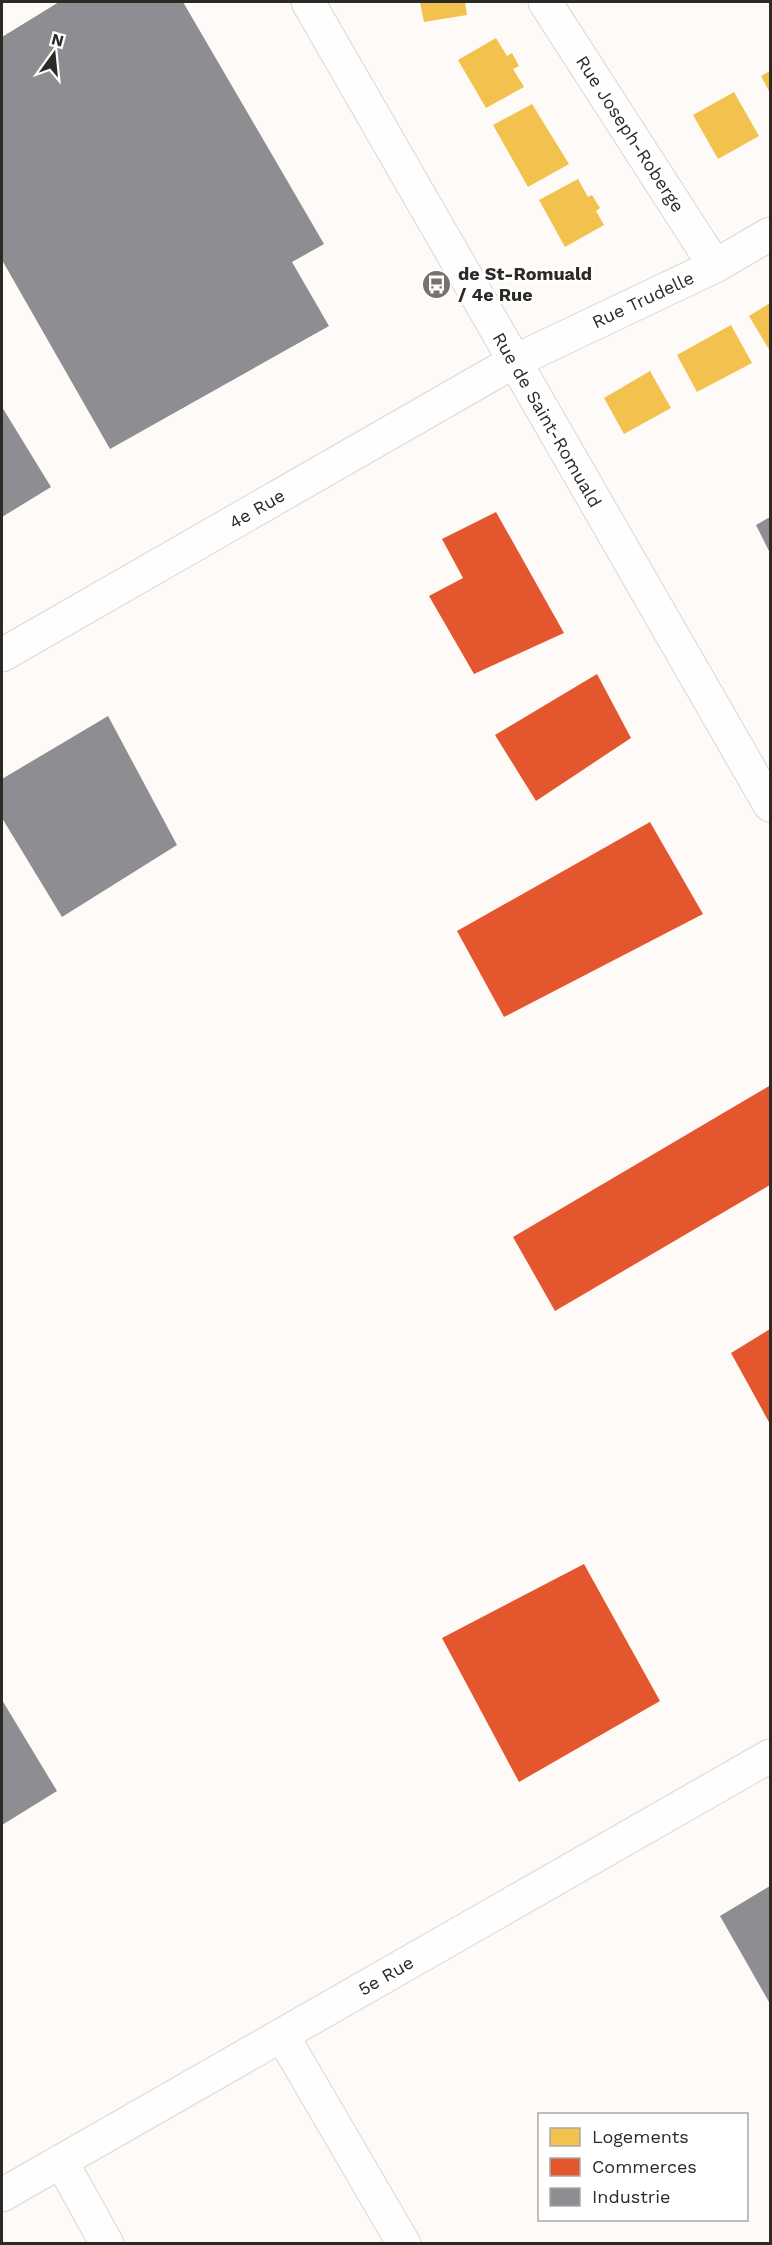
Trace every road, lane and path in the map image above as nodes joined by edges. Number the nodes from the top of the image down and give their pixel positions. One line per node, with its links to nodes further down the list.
1 (308, 2): 5 (street, Rue de Saint-Romuald)
2 (545, 2): 4 (street, Rue Joseph-Roberge)
3 (771, 234): 4 (street, Rue Trudelle)
4 (715, 266): 5 (street, Rue Trudelle)
5 (513, 362): 6 (street, 4e Rue); 7 (street, Rue de Saint-Romuald)
6 (2, 655)
7 (771, 805)
8 (771, 1756): 9 (street, 5e Rue)
9 (282, 2035): 10 (street, 5e Rue); 13 (street)
10 (61, 2161): 11 (street, 5e Rue); 12 (street)
11 (2, 2195)
12 (107, 2244)
13 (404, 2244)

